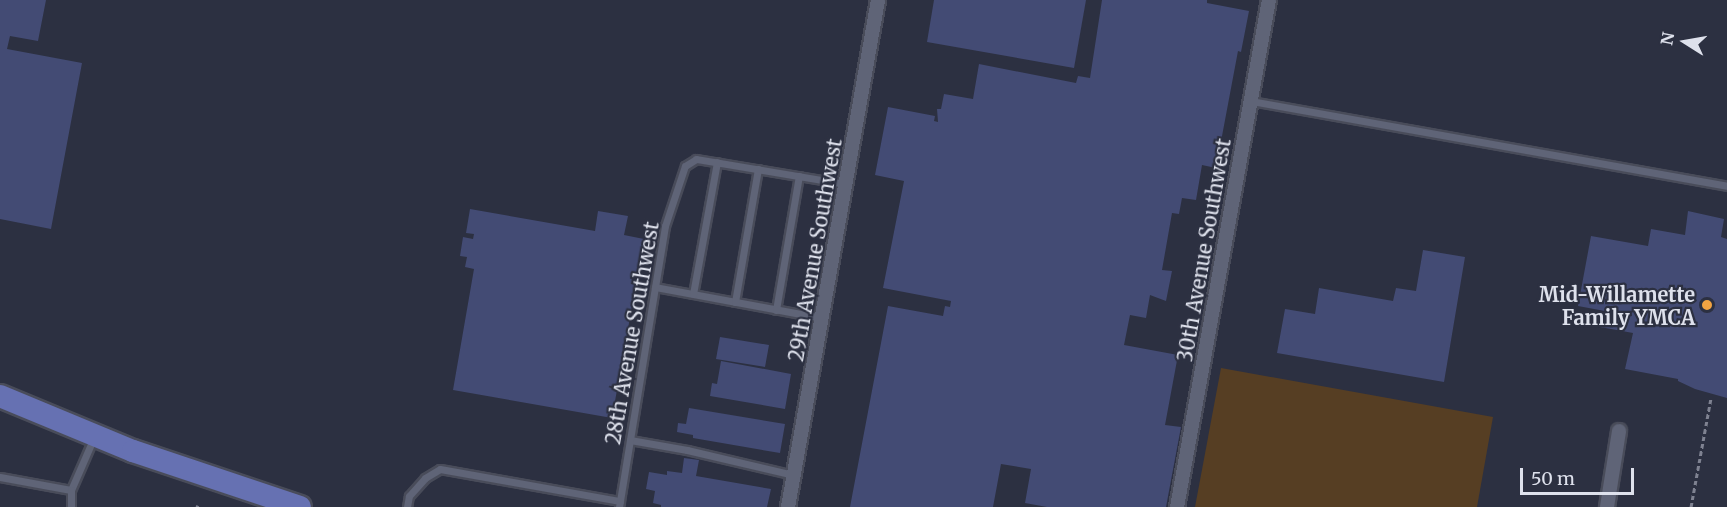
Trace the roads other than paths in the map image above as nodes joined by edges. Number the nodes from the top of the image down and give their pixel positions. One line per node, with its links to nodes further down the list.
1 (878, 0): 7 (street, 29th Avenue Southwest)
2 (1269, 0): 3 (street, 30th Avenue Southwest)
3 (1251, 101): 8 (lane); 26 (street, 30th Avenue Southwest)
4 (717, 162): 5 (lane); 9 (lane, 28th Avenue Southwest); 10 (lane)
5 (758, 169): 6 (lane); 11 (lane)
6 (799, 176): 7 (lane); 12 (lane)
7 (846, 184): 13 (street, 29th Avenue Southwest)
8 (1727, 186)
9 (655, 287): 10 (lane); 17 (lane, 28th Avenue Southwest)
10 (693, 294): 11 (lane)
11 (735, 302): 12 (lane)
12 (776, 310): 13 (lane)
13 (823, 318): 18 (street, 29th Avenue Southwest)
14 (0, 396): 16 (main road)
15 (1619, 431): 27 (street)
16 (94, 436): 20 (lane); 23 (main road)
17 (630, 440): 18 (lane); 21 (lane, 28th Avenue Southwest)
18 (794, 475): 25 (street, 29th Avenue Southwest)
19 (0, 477): 20 (lane)
20 (71, 490): 22 (lane)
21 (620, 504): 24 (lane)
22 (71, 507)
23 (300, 507)
24 (407, 507)
25 (788, 507)
26 (1177, 507)
27 (1607, 507)

